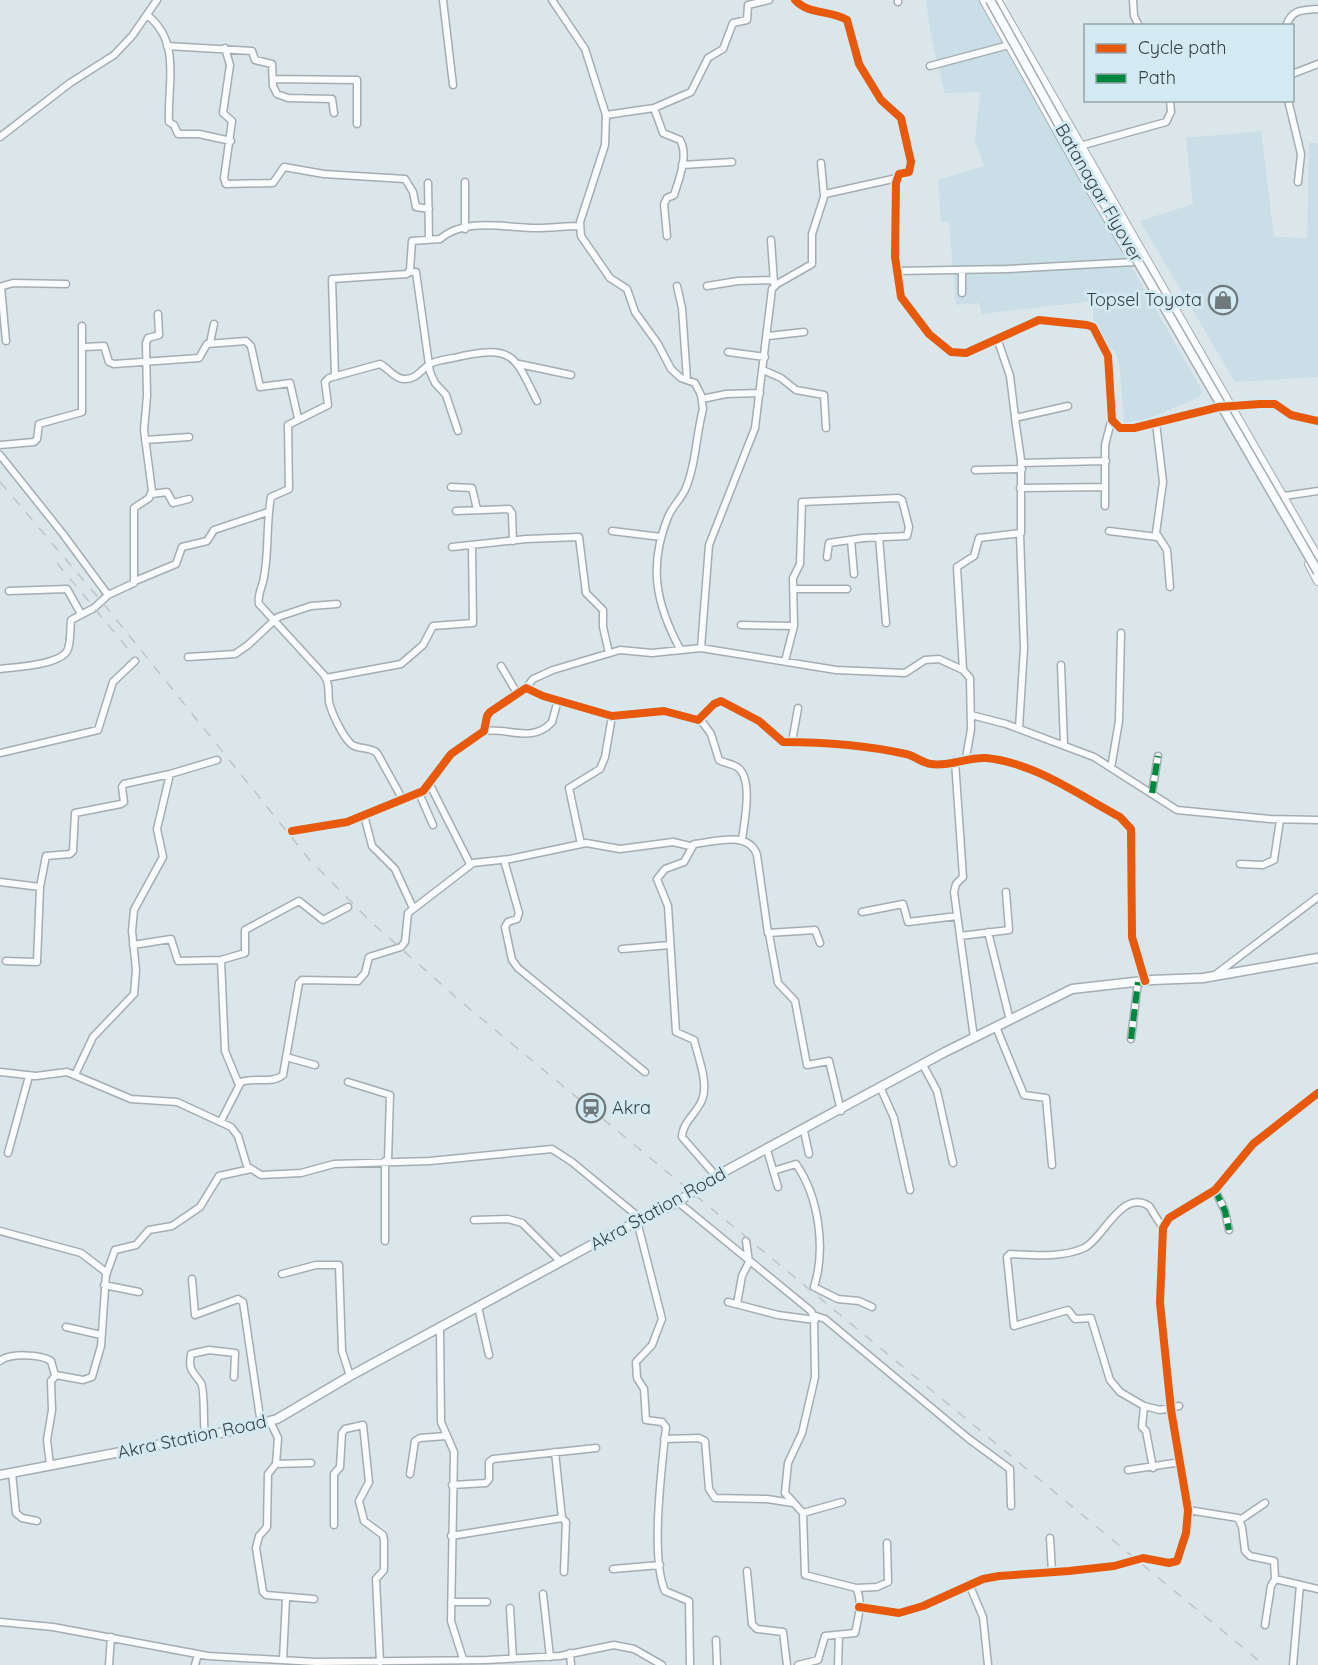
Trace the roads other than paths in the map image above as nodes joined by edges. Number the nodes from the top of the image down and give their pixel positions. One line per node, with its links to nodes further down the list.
1 (157, 0): 12 (street)
2 (443, 0): 22 (street)
3 (552, 0): 27 (street)
4 (769, 0): 10 (street)
5 (795, 0): 35 (street)
6 (984, 0): 15 (street)
7 (990, 0): 117 (main road, Batanagar Flyover, bridge)
8 (997, 0): 31 (street)
9 (1133, 0): 13 (street)
10 (751, 2): 25 (street)
11 (1318, 9): 14 (street)
12 (147, 15): 16 (street); 29 (street)
13 (1137, 24)
14 (1287, 24)
15 (1009, 45): 19 (street); 46 (street)
16 (167, 46): 17 (street); 30 (street)
17 (225, 48): 21 (street); 30 (street)
18 (1318, 64): 20 (street)
19 (930, 66)
20 (1294, 74)
21 (273, 79): 26 (street); 28 (street)
22 (453, 85)
23 (1170, 102): 31 (street)
24 (1288, 102): 37 (street)
25 (654, 108): 27 (street); 34 (street)
26 (334, 113)
27 (606, 115): 41 (street)
28 (357, 124)
29 (0, 137)
30 (231, 141): 40 (street)
31 (1080, 146): 78 (street)
32 (732, 162): 34 (street)
33 (821, 163): 39 (street)
34 (682, 165): 43 (street)
35 (897, 178): 39 (street); 49 (street)
36 (465, 182): 42 (street)
37 (1298, 182)
38 (428, 183): 40 (street)
39 (824, 197): 51 (street)
40 (429, 209): 44 (street)
41 (580, 225): 42 (street); 73 (street)
42 (465, 229): 44 (street)
43 (667, 236)
44 (429, 239): 48 (street)
45 (771, 240): 51 (street)
46 (1134, 262): 47 (street); 79 (street)
47 (962, 270): 49 (street); 55 (street)
48 (409, 272): 68 (street); 72 (street)
49 (896, 272): 61 (street)
50 (66, 284): 54 (street)
51 (774, 284): 53 (street); 60 (street)
52 (677, 286): 73 (street)
53 (706, 286)
54 (1, 287): 62 (street)
55 (962, 293)
56 (158, 314): 67 (street)
57 (214, 324): 63 (street)
58 (82, 326): 64 (street)
59 (804, 332): 60 (street)
60 (768, 336): 66 (street)
61 (997, 338): 80 (street); 82 (street)
62 (6, 341)
63 (210, 343): 67 (street); 81 (street)
64 (84, 347): 67 (street); 89 (street)
65 (728, 352): 66 (street)
66 (765, 357): 70 (street)
67 (146, 364): 88 (street)
68 (430, 364): 69 (street); 72 (street); 86 (street)
69 (519, 364): 71 (street); 76 (street)
70 (763, 370): 74 (street); 85 (street)
71 (571, 375)
72 (335, 376): 81 (street)
73 (687, 380): 75 (street)
74 (760, 393): 75 (street); 133 (street)
75 (702, 399): 108 (street)
76 (537, 401)
77 (1068, 406): 80 (street)
78 (1231, 406): 79 (street); 83 (street); 99 (street)
79 (1219, 407): 84 (street); 120 (street)
80 (1015, 417): 92 (street)
81 (298, 418): 104 (street)
82 (1112, 418): 84 (street); 91 (street)
83 (1318, 421)
84 (1156, 423): 110 (street)
85 (826, 428)
86 (458, 431)
87 (189, 436): 88 (street)
88 (145, 440): 98 (street)
89 (0, 445)
90 (0, 455): 125 (street)
91 (1106, 461): 92 (street); 94 (street)
92 (1021, 466): 93 (street); 96 (street)
93 (975, 470)
94 (1105, 487): 96 (street); 101 (street)
95 (451, 488): 102 (street)
96 (1020, 488): 107 (street)
97 (1318, 491): 99 (street)
98 (152, 494): 100 (street); 119 (street)
99 (1284, 496): 116 (street)
100 (189, 499)
101 (1105, 506)
102 (477, 509): 103 (street); 112 (street)
103 (456, 511)
104 (268, 512): 119 (street); 128 (street)
105 (612, 531): 108 (street)
106 (1109, 531): 110 (street)
107 (1020, 534): 142 (street); 151 (street)
108 (661, 537): 134 (street)
109 (879, 537): 111 (street); 122 (street); 129 (street)
110 (1157, 537): 121 (street)
111 (851, 540): 115 (street); 118 (street)
112 (513, 541): 113 (street); 135 (street)
113 (472, 546): 114 (street); 143 (street)
114 (452, 547)
115 (827, 557)
116 (1318, 558)
117 (1318, 572)
118 (854, 574)
119 (135, 581): 125 (street)
120 (1318, 581)
121 (1170, 587)
122 (793, 590): 123 (street); 131 (street)
123 (847, 590)
124 (9, 591): 127 (street)
125 (108, 595): 127 (street)
126 (337, 604): 128 (street)
127 (81, 614): 141 (street)
128 (273, 620): 136 (street); 143 (street)
129 (886, 623)
130 (741, 625): 131 (street)
131 (794, 626): 138 (street)
132 (1121, 633): 160 (street)
133 (701, 648): 134 (street); 138 (street)
134 (680, 649): 135 (street)
135 (609, 653): 144 (street)
136 (188, 657)
137 (135, 661): 155 (street)
138 (785, 661): 142 (street)
139 (1061, 665): 154 (street)
140 (501, 666): 145 (street)
141 (0, 669)
142 (963, 670): 148 (street)
143 (326, 678): 165 (street)
144 (526, 688): 145 (street); 146 (street)
145 (517, 693): 152 (street)
146 (558, 700): 149 (street); 152 (street)
147 (798, 708): 153 (street)
148 (971, 715): 151 (street); 157 (street)
149 (612, 716): 150 (street); 172 (street)
150 (700, 719): 153 (street); 171 (street)
151 (1019, 728): 154 (street)
152 (484, 732): 162 (street)
153 (792, 742): 159 (street)
154 (1064, 744): 160 (street)
155 (0, 753)
156 (1158, 756): 164 (street)
157 (966, 759): 159 (street); 196 (street)
158 (218, 760): 161 (street)
159 (955, 761): 184 (street)
160 (1111, 768): 164 (street)
161 (170, 774): 178 (street); 189 (street)
162 (430, 785): 163 (street); 175 (street)
163 (419, 793): 165 (street); 169 (street)
164 (1152, 794): 167 (street)
165 (404, 800): 166 (street)
166 (364, 815): 170 (street); 182 (street)
167 (1280, 820): 168 (street); 176 (street)
168 (1318, 820)
169 (433, 825)
170 (292, 831)
171 (742, 840): 173 (street); 186 (street)
172 (581, 844): 173 (street); 174 (street)
173 (690, 846): 190 (street)
174 (504, 860): 175 (street); 205 (street)
175 (470, 864): 182 (street)
176 (1240, 864)
177 (0, 882): 178 (street)
178 (40, 887): 194 (street)
179 (1006, 892): 185 (street)
180 (1318, 897): 195 (street)
181 (348, 906): 193 (street)
182 (413, 908): 201 (street)
183 (862, 912): 184 (street)
184 (957, 916): 187 (street)
185 (988, 932): 187 (street); 197 (street)
186 (769, 934): 188 (street); 212 (street)
187 (960, 936): 199 (street)
188 (820, 943)
189 (133, 945): 193 (street); 206 (street)
190 (670, 945): 191 (street); 223 (street)
191 (622, 949)
192 (1318, 958): 195 (main road, Akra Station Road)
193 (221, 960): 209 (street)
194 (6, 961)
195 (1212, 977): 196 (main road, Akra Station Road)
196 (1141, 981): 197 (main road, Akra Station Road); 200 (street)
197 (1010, 1020): 198 (main road, Akra Station Road)
198 (996, 1027): 199 (main road, Akra Station Road); 220 (street)
199 (974, 1038): 203 (main road, Akra Station Road)
200 (1131, 1039)
201 (286, 1057): 202 (street); 209 (street)
202 (315, 1065)
203 (923, 1065): 210 (main road, Akra Station Road); 219 (street)
204 (0, 1072): 207 (street)
205 (645, 1072)
206 (75, 1075): 207 (street); 213 (street)
207 (29, 1076): 216 (street)
208 (348, 1082): 218 (street)
209 (239, 1084): 213 (street)
210 (881, 1089): 212 (main road, Akra Station Road); 225 (street)
211 (1318, 1093): 226 (street)
212 (841, 1111): 214 (main road, Akra Station Road)
213 (221, 1121): 221 (street)
214 (804, 1131): 215 (main road, Akra Station Road); 217 (street)
215 (767, 1150): 222 (street); 223 (main road, Akra Station Road)
216 (8, 1153)
217 (809, 1154)
218 (387, 1161): 221 (street); 229 (street); 233 (street)
219 (953, 1163)
220 (1052, 1165)
221 (251, 1169): 237 (street)
222 (773, 1171): 224 (street); 245 (street)
223 (717, 1176): 227 (main road, Akra Station Road)
224 (778, 1187)
225 (910, 1190)
226 (1215, 1190): 230 (street); 231 (street)
227 (678, 1202): 229 (main road, Akra Station Road); 236 (street)
228 (474, 1220): 235 (street)
229 (639, 1220): 235 (main road, Akra Station Road); 262 (street)
230 (1162, 1228): 255 (street); 257 (street)
231 (1229, 1230)
232 (0, 1231): 237 (street)
233 (385, 1241)
234 (746, 1241): 236 (street)
235 (561, 1262): 244 (main road, Akra Station Road)
236 (749, 1262): 243 (street); 246 (street)
237 (107, 1273): 240 (street)
238 (282, 1274): 253 (street)
239 (192, 1278): 259 (street)
240 (104, 1285): 241 (street); 249 (street)
241 (139, 1292)
242 (728, 1302): 243 (street)
243 (736, 1304): 246 (street)
244 (478, 1307): 248 (main road, Akra Station Road); 250 (street)
245 (872, 1307)
246 (814, 1317): 276 (street); 278 (street)
247 (66, 1328): 249 (street)
248 (440, 1328): 253 (main road, Akra Station Road); 261 (street)
249 (101, 1335): 252 (street)
250 (489, 1355)
251 (0, 1361): 252 (street)
252 (55, 1375): 268 (street)
253 (350, 1376): 258 (main road, Akra Station Road)
254 (234, 1377): 260 (street)
255 (1144, 1406): 257 (street); 269 (street)
256 (1179, 1406): 257 (street)
257 (1171, 1410): 265 (street)
258 (270, 1421): 259 (main road, Akra Station Road); 267 (street)
259 (261, 1424): 260 (main road, Akra Station Road)
260 (205, 1435): 268 (main road, Akra Station Road)
261 (446, 1436): 272 (street); 274 (street)
262 (664, 1439): 276 (street); 288 (street)
263 (596, 1448): 264 (street)
264 (555, 1452): 274 (street); 281 (street)
265 (1181, 1462): 269 (street); 279 (street)
266 (311, 1463): 267 (street)
267 (276, 1464): 299 (street)
268 (50, 1465): 271 (main road, Akra Station Road)
269 (1153, 1468): 270 (street)
270 (1128, 1470)
271 (12, 1473): 273 (main road, Akra Station Road); 283 (street)
272 (410, 1474)
273 (0, 1475)
274 (452, 1485): 285 (street)
275 (842, 1502): 280 (street)
276 (793, 1503): 280 (street)
277 (1265, 1503): 282 (street)
278 (1011, 1506)
279 (1188, 1510): 282 (street); 292 (street)
280 (803, 1513): 296 (street)
281 (562, 1518): 285 (street); 291 (street)
282 (1240, 1520): 293 (street)
283 (37, 1521)
284 (334, 1526): 316 (street)
285 (451, 1536): 301 (street)
286 (1050, 1538): 292 (street)
287 (886, 1543): 296 (street)
288 (660, 1565): 289 (street); 323 (street)
289 (614, 1569)
290 (747, 1571): 325 (street)
291 (564, 1572)
292 (1052, 1572): 294 (street)
293 (1275, 1579): 295 (street); 306 (street)
294 (969, 1584): 303 (street); 328 (street)
295 (1300, 1585): 297 (street); 329 (street)
296 (855, 1588): 303 (street)
297 (1318, 1589)
298 (543, 1594): 312 (street)
299 (286, 1599): 300 (street); 315 (street)
300 (314, 1599)
301 (451, 1602): 302 (street); 313 (street)
302 (487, 1602)
303 (859, 1607): 307 (street)
304 (510, 1608): 314 (street)
305 (0, 1622): 308 (street)
306 (1265, 1625)
307 (839, 1635): 326 (street); 327 (street)
308 (111, 1637): 311 (street); 319 (street)
309 (716, 1640): 324 (street)
310 (570, 1653): 312 (street); 321 (street); 322 (street)
311 (198, 1654): 315 (street); 320 (street)
312 (550, 1657): 314 (street)
313 (463, 1659): 316 (street); 317 (street)
314 (513, 1659): 317 (street)
315 (283, 1660): 318 (street)
316 (380, 1662): 318 (street)
317 (490, 1662)
318 (324, 1663)
319 (109, 1665)
320 (195, 1665)
321 (570, 1665)
322 (662, 1665)
323 (690, 1665)
324 (717, 1665)
325 (787, 1665)
326 (798, 1665)
327 (838, 1665)
328 (988, 1665)
329 (1293, 1665)

